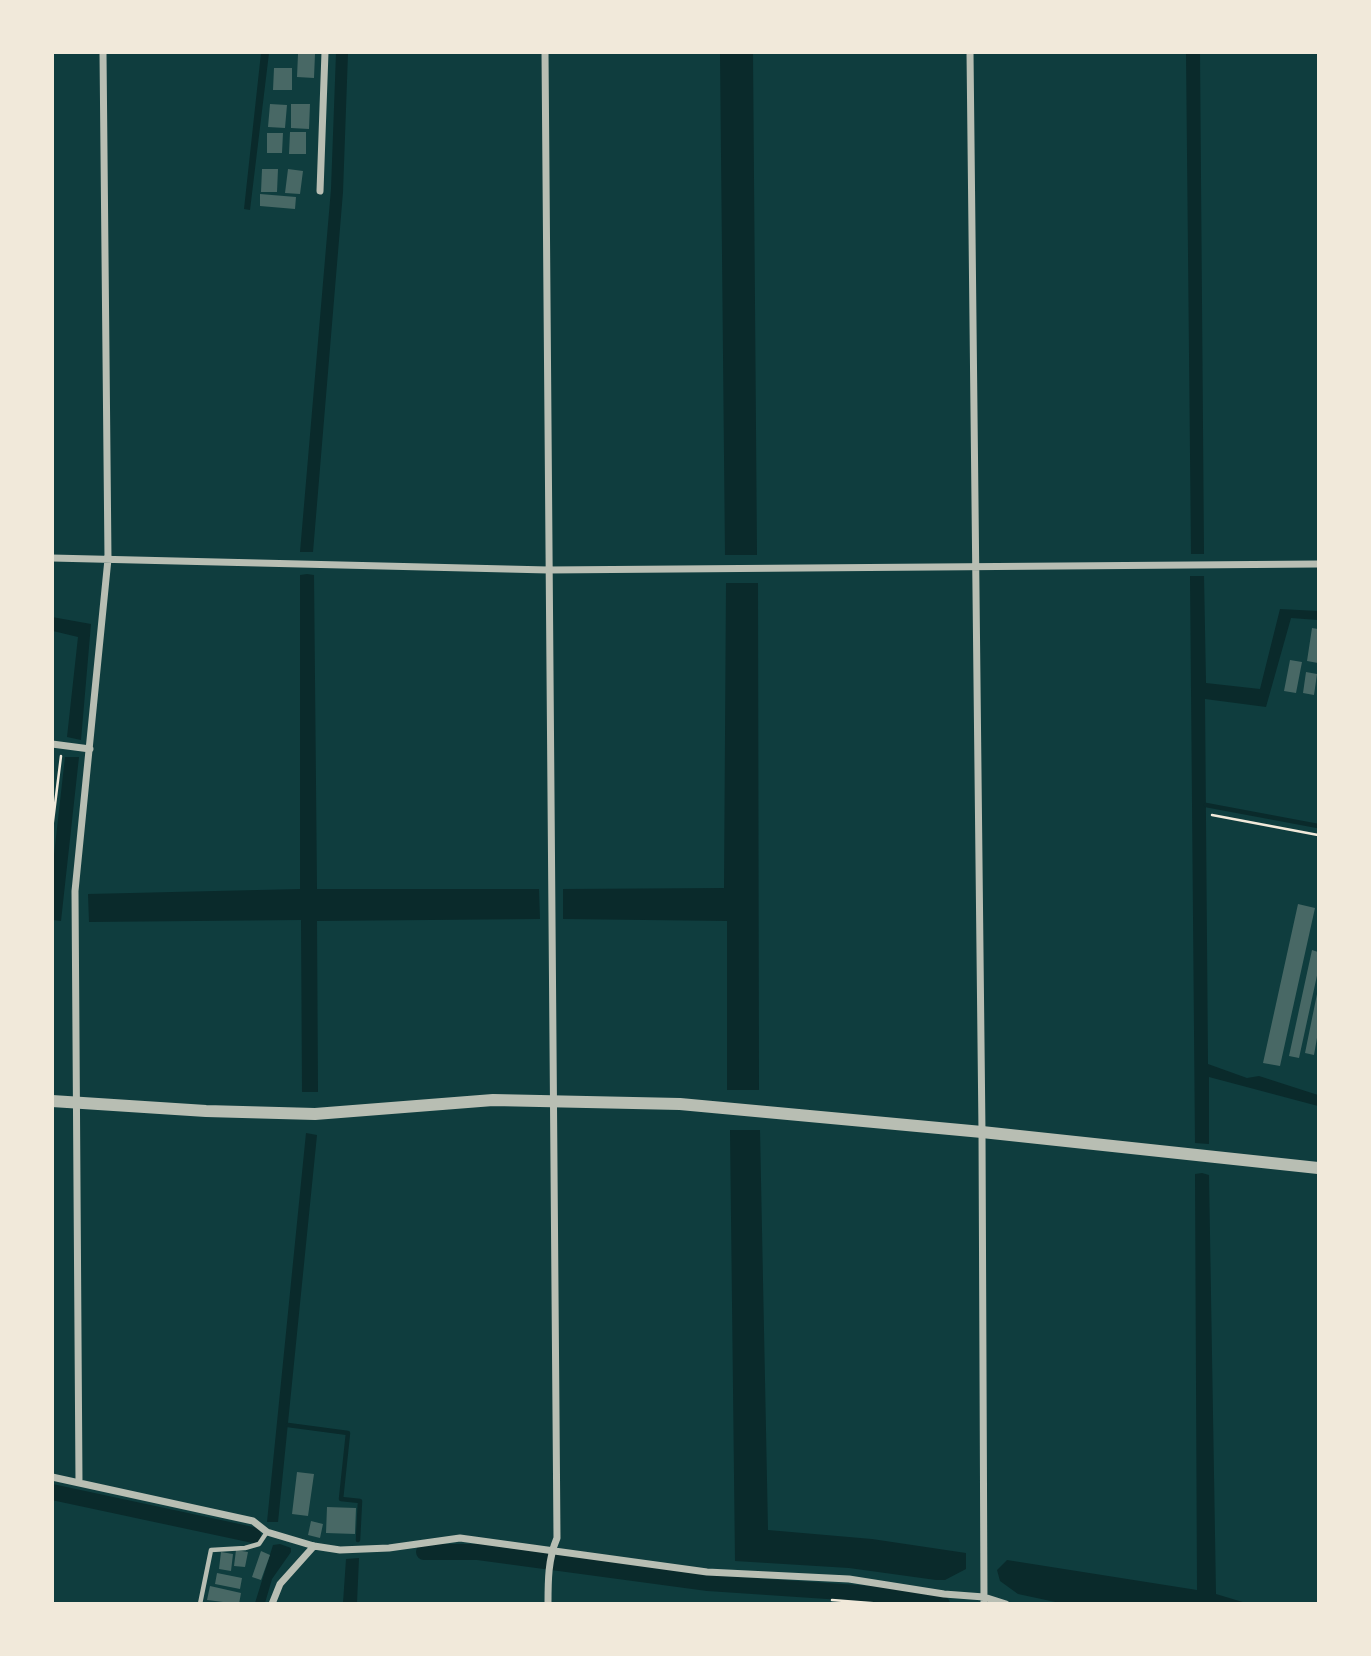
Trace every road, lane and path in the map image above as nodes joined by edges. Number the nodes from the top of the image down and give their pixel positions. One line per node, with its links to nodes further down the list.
1 (103, 52): 7 (street)
2 (325, 52): 5 (street)
3 (545, 52): 10 (street)
4 (970, 52): 9 (street)
5 (320, 191)
6 (52, 558): 7 (street)
7 (108, 559): 10 (street); 13 (street)
8 (1318, 564): 9 (street)
9 (975, 568): 10 (street); 20 (street)
10 (548, 570): 17 (street)
11 (52, 744): 12 (street)
12 (63, 746): 13 (street); 15 (path)
13 (90, 750): 19 (street)
14 (1212, 815): 16 (path)
15 (52, 829)
16 (1318, 835)
17 (554, 1100): 19 (street); 20 (street); 26 (street)
18 (52, 1101): 19 (street)
19 (76, 1103): 23 (street)
20 (982, 1132): 21 (street); 28 (street)
21 (1318, 1168)
22 (52, 1477): 23 (street)
23 (79, 1482): 24 (street)
24 (267, 1532): 25 (street); 29 (lane)
25 (314, 1546): 26 (street); 30 (street)
26 (552, 1551): 28 (street); 31 (street)
27 (832, 1600): 32 (path)
28 (984, 1600): 33 (street)
29 (200, 1604)
30 (272, 1604)
31 (548, 1604)
32 (883, 1604)
33 (1006, 1604)

